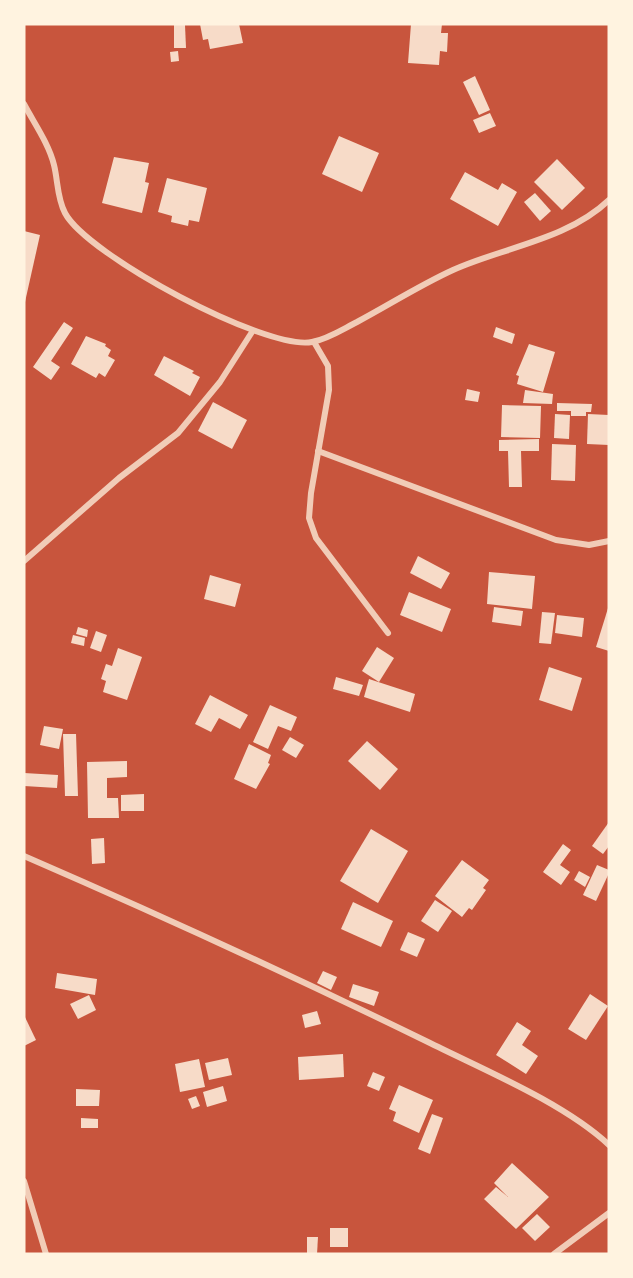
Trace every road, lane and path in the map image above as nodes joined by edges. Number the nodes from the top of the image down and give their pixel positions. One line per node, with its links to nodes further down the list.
1 (24, 104): 3 (street)
2 (609, 200): 4 (street)
3 (252, 332): 4 (street); 7 (street)
4 (314, 342): 5 (street)
5 (318, 451): 6 (street); 8 (street)
6 (609, 541)
7 (24, 561)
8 (388, 633)
9 (24, 856): 10 (street)
10 (609, 1145)
11 (24, 1181): 13 (street)
12 (609, 1213): 14 (street)
13 (46, 1254)
14 (554, 1254)

